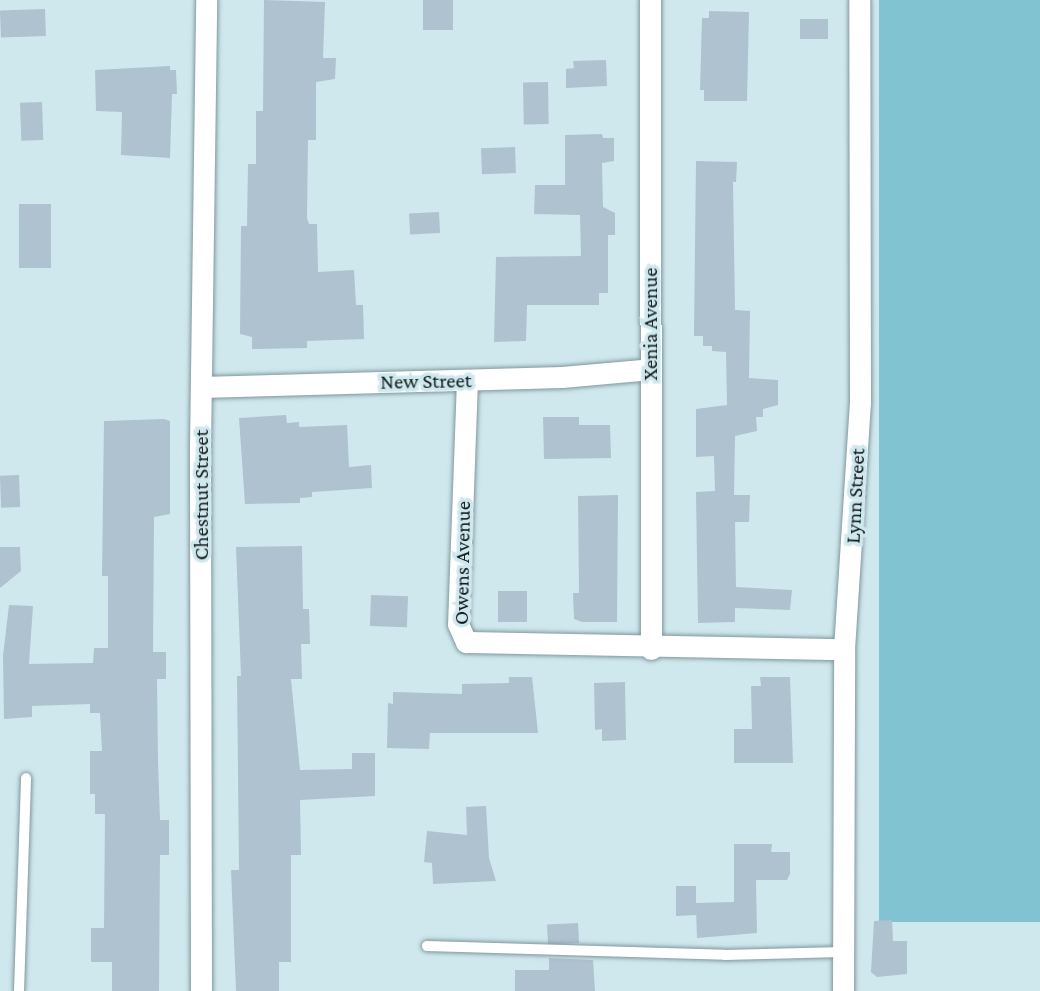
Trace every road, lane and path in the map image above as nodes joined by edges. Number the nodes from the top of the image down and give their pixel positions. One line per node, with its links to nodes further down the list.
1 (206, 0): 6 (street, Chestnut Street)
2 (649, 0): 4 (street, Xenia Avenue)
3 (859, 0): 8 (street, Lynn Street)
4 (651, 369): 5 (street, New Street); 7 (street, Xenia Avenue)
5 (467, 380): 6 (street, New Street); 7 (street, Owens Avenue)
6 (201, 387): 13 (street, Chestnut Street)
7 (651, 649): 8 (street)
8 (844, 649): 11 (street, Lynn Street)
9 (26, 778): 12 (lane)
10 (426, 947): 11 (lane)
11 (842, 952): 14 (street, Lynn Street)
12 (19, 991)
13 (201, 991)
14 (843, 991)

